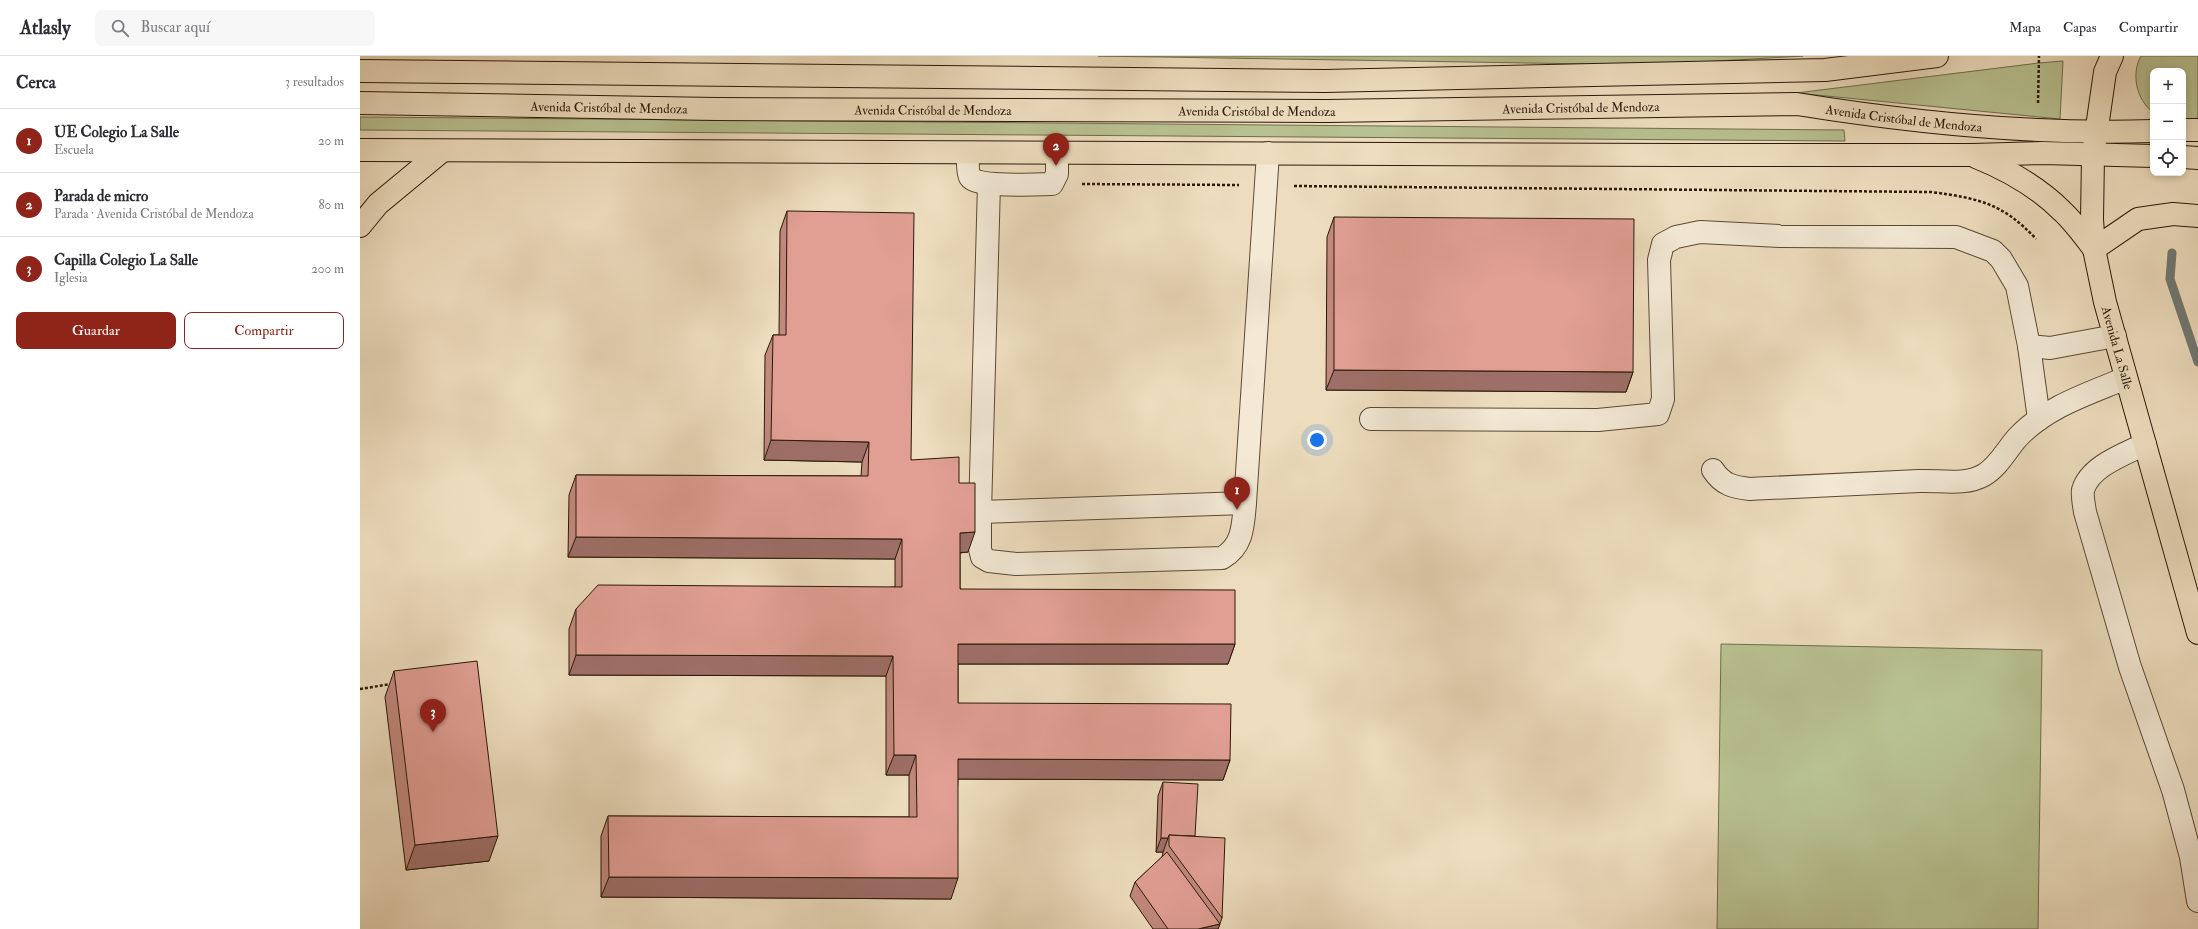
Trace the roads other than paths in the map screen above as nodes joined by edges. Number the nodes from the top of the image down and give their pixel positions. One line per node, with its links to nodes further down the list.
1 (1937, 56): 3 (main road)
2 (2112, 56): 8 (main road, Avenida La Salle)
3 (360, 71)
4 (360, 103): 8 (main road, Avenida Cristóbal de Mendoza)
5 (2186, 130): 6 (main road)
6 (2198, 130)
7 (2150, 131): 8 (main road, Avenida Cristóbal de Mendoza)
8 (2096, 133): 15 (main road, Avenida La Salle)
9 (360, 150): 10 (main road)
10 (442, 151): 11 (main road); 21 (main road)
11 (968, 153): 12 (main road); 19 (lane)
12 (1057, 153): 13 (main road); 19 (lane)
13 (1268, 153): 14 (main road); 30 (lane)
14 (1972, 155): 15 (main road); 22 (main road)
15 (2093, 155): 16 (main road); 22 (main road, Avenida La Salle)
16 (2150, 156)
17 (2186, 157): 18 (main road)
18 (2198, 158)
19 (989, 184): 31 (lane)
20 (2198, 216): 22 (main road)
21 (360, 226)
22 (2094, 249): 23 (main road, Avenida La Salle)
23 (2114, 336): 24 (lane); 25 (main road, Avenida La Salle)
24 (2029, 346): 26 (lane); 27 (lane)
25 (2126, 378): 27 (lane); 28 (main road, Avenida La Salle)
26 (1371, 419)
27 (2039, 419): 29 (lane)
28 (2145, 444): 32 (main road, Avenida La Salle); 33 (lane)
29 (1713, 470)
30 (1245, 503): 31 (lane); 31 (lane)
31 (980, 512)
32 (2198, 633)
33 (2198, 901)

